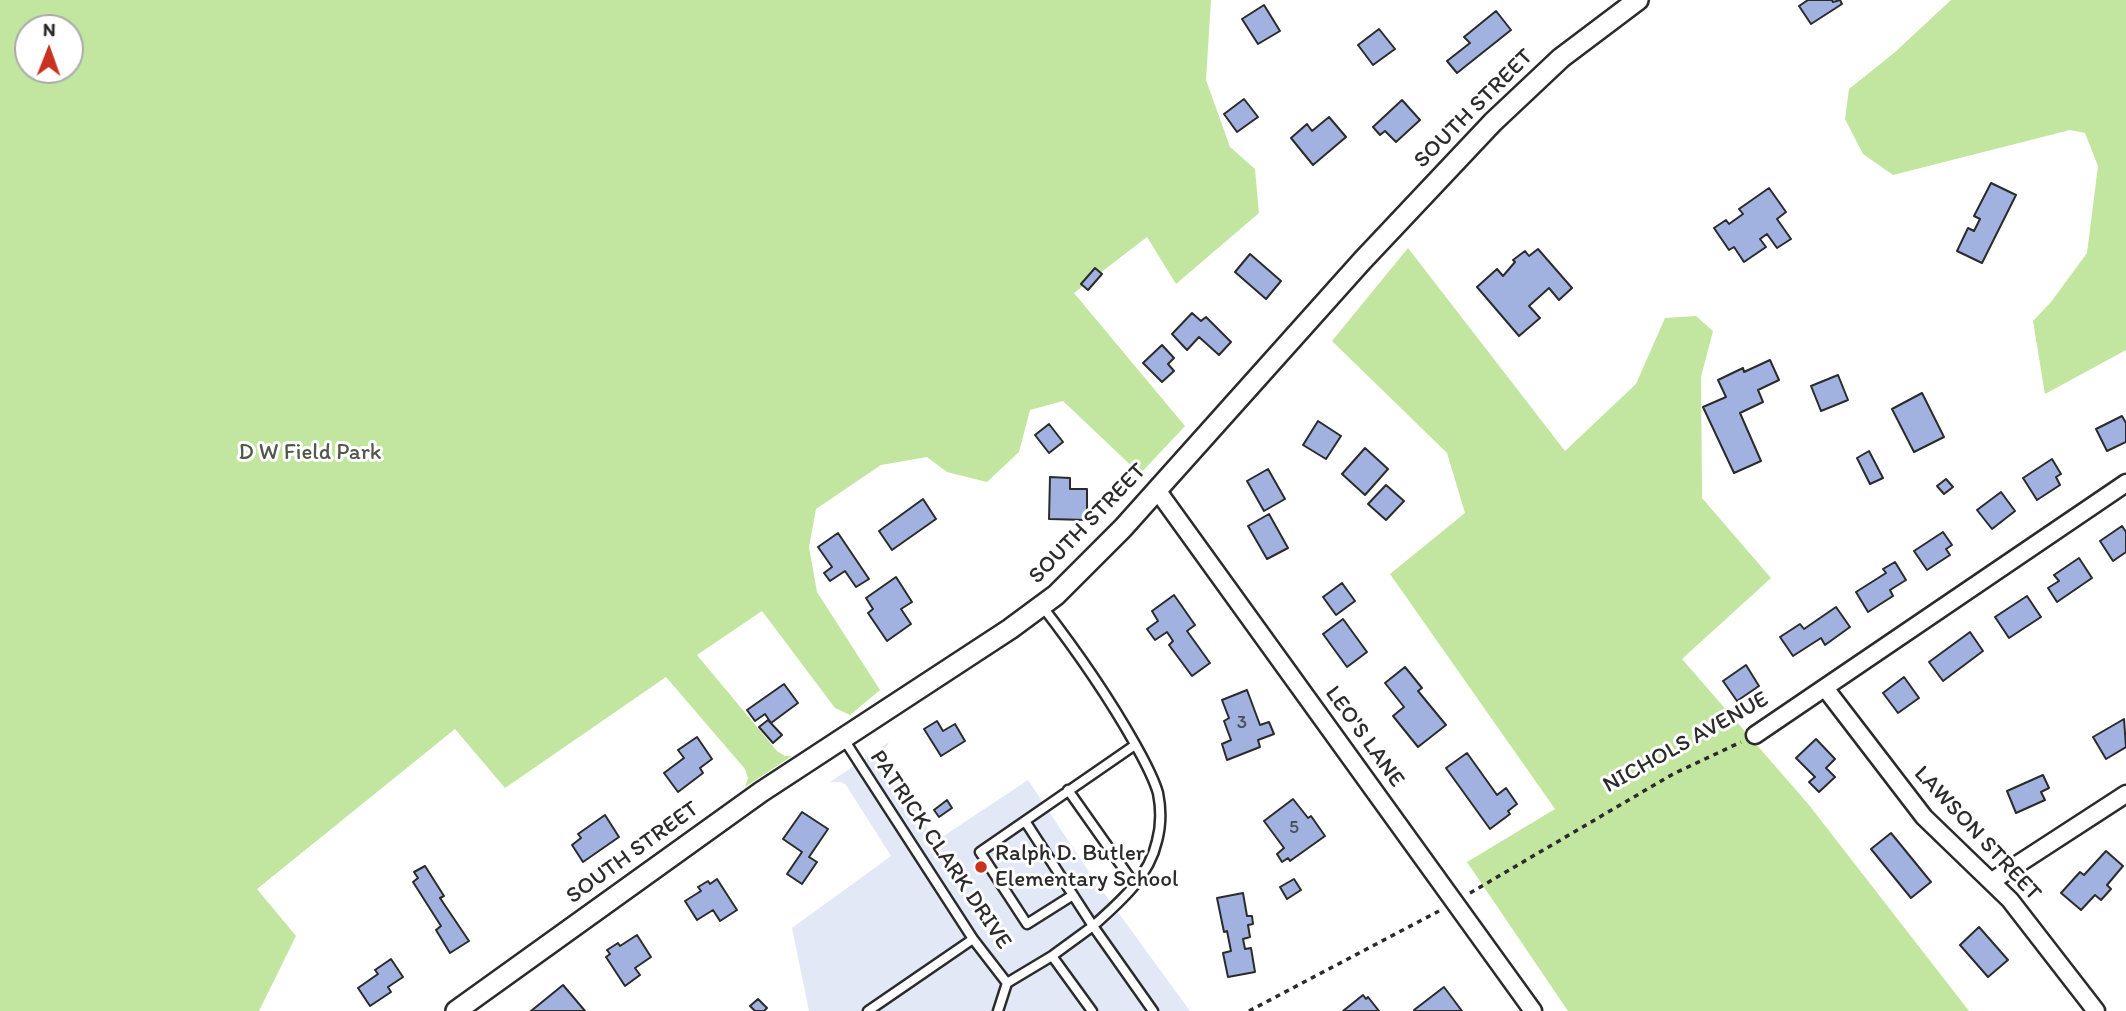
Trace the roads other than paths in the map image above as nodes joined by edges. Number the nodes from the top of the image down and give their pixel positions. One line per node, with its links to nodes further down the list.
1 (1638, 0): 3 (street, SOUTH STREET)
2 (2126, 483): 5 (street, NICHOLS AVENUE)
3 (1157, 490): 4 (street, SOUTH STREET); 24 (street, LEO'S LANE)
4 (1042, 606): 7 (street, SOUTH STREET); 8 (lane)
5 (1825, 688): 6 (street, NICHOLS AVENUE); 12 (street, LAWSON STREET)
6 (1755, 736)
7 (843, 737): 16 (lane, PATRICK CLARK DRIVE); 19 (street, SOUTH STREET)
8 (1135, 745): 9 (lane); 13 (lane)
9 (1068, 790): 11 (lane); 13 (lane)
10 (2126, 794): 12 (street)
11 (1025, 821): 14 (lane); 14 (lane)
12 (1992, 881): 25 (street, LAWSON STREET)
13 (1135, 885): 15 (lane)
14 (1073, 895): 15 (lane)
15 (1093, 926): 17 (lane); 23 (lane)
16 (973, 939): 18 (lane, PATRICK CLARK DRIVE); 20 (lane)
17 (1052, 956): 18 (lane); 22 (lane)
18 (1007, 983): 21 (lane)
19 (456, 1011)
20 (868, 1011)
21 (999, 1011)
22 (1092, 1011)
23 (1153, 1011)
24 (1533, 1011)
25 (2096, 1011)

